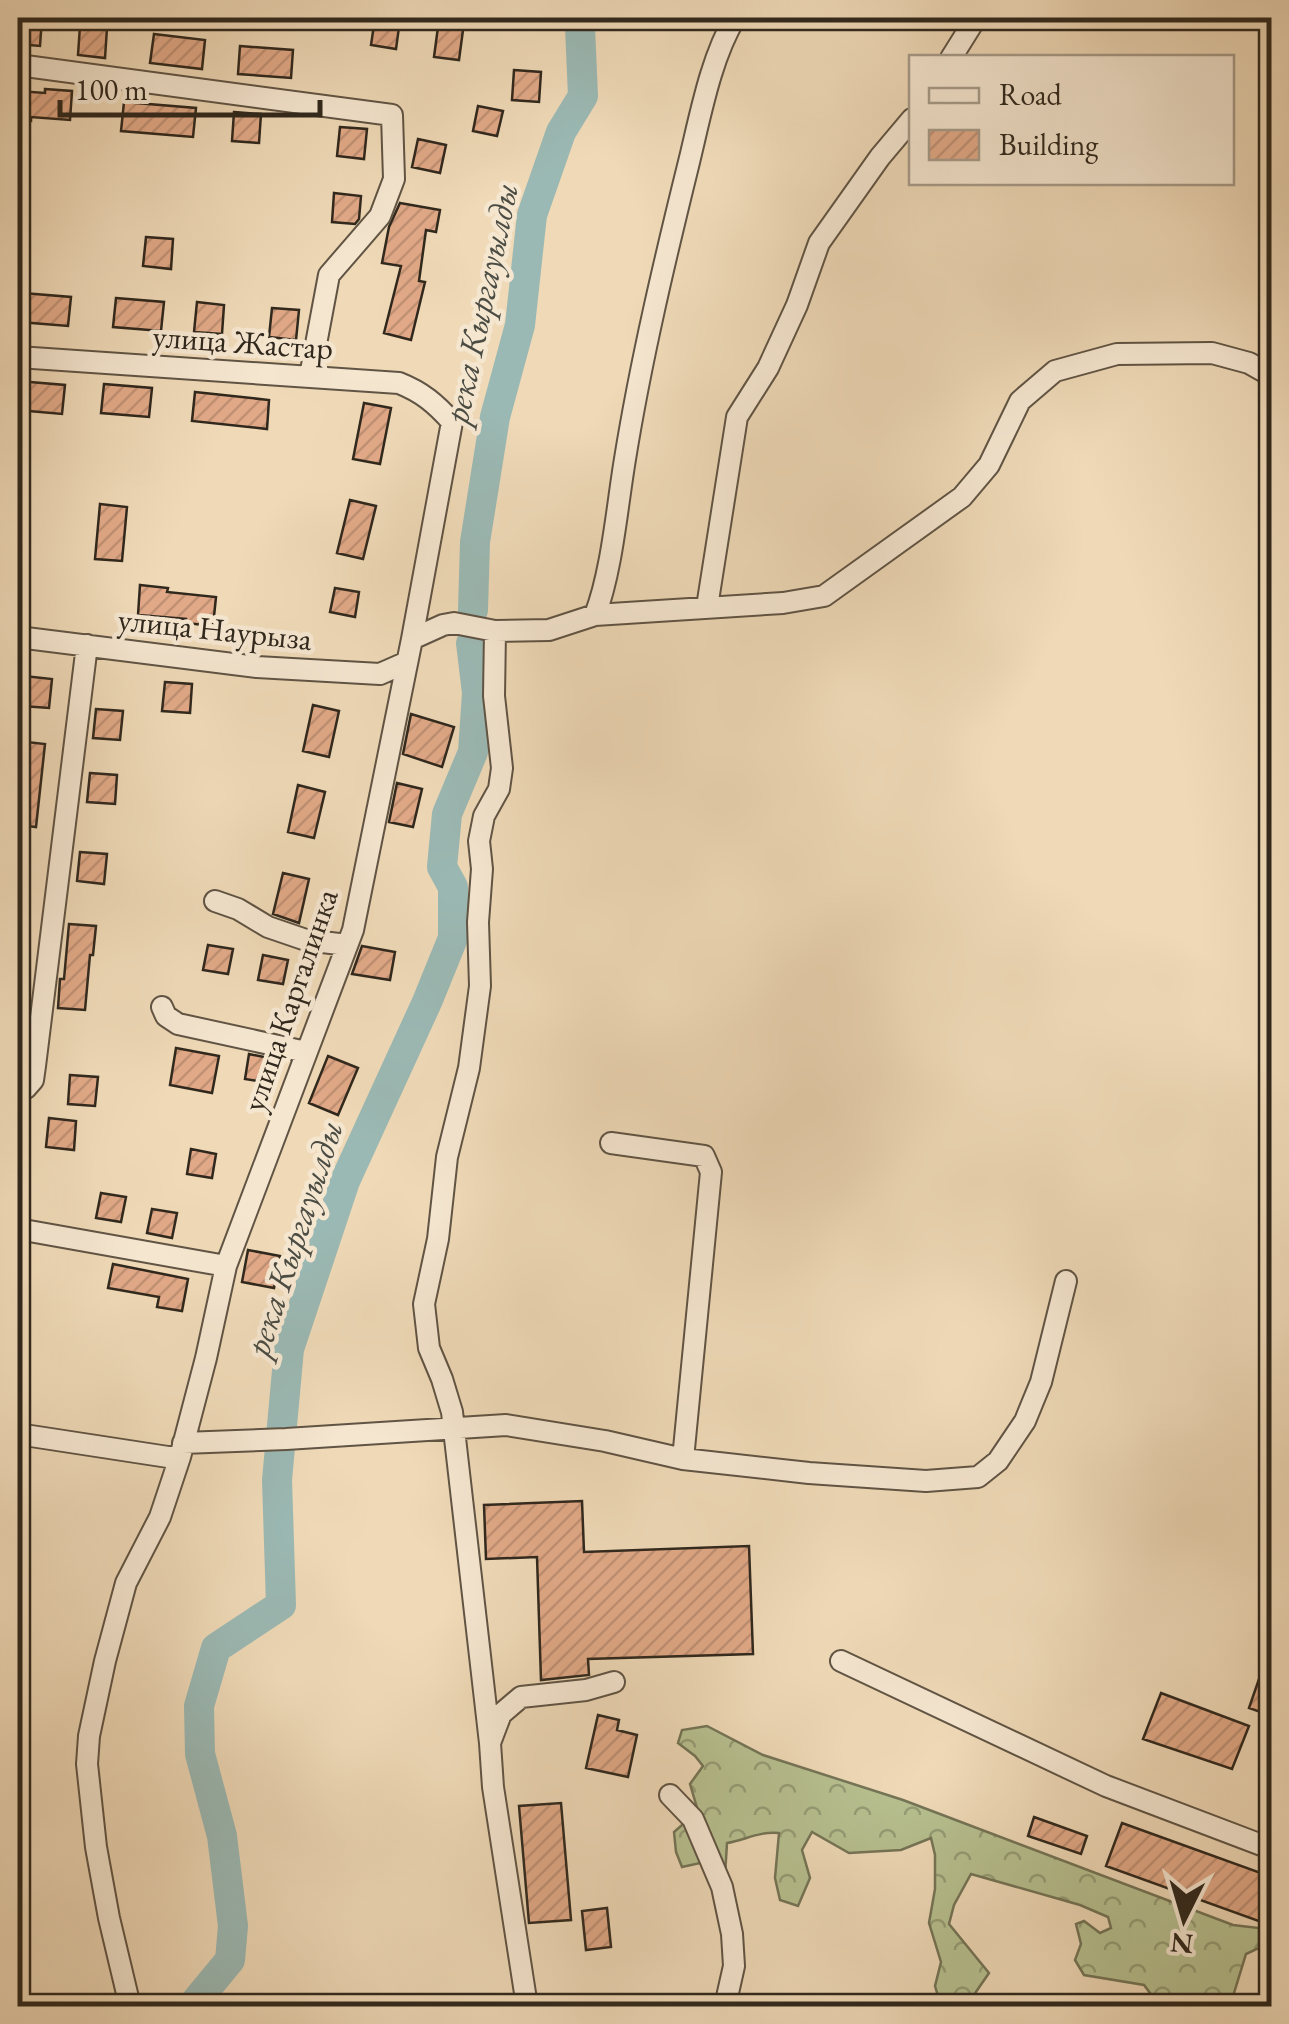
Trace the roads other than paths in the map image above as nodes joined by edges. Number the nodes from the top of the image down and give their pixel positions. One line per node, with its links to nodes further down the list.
1 (735, 18): 11 (street)
2 (976, 18): 3 (street)
3 (954, 55)
4 (18, 65): 7 (street)
5 (909, 122): 10 (street)
6 (18, 357): 7 (street, улица Жастар)
7 (310, 376): 9 (street, улица Жастар)
8 (1272, 376): 10 (street)
9 (452, 422): 14 (street, улица Каргалинка)
10 (707, 607): 11 (street)
11 (595, 615): 12 (street)
12 (495, 631): 14 (street); 26 (street)
13 (18, 637): 15 (street, улица Наурыза)
14 (412, 639): 16 (street, улица Каргалинка)
15 (87, 646): 16 (street, улица Наурыза); 21 (street)
16 (405, 663): 18 (street, улица Каргалинка)
17 (215, 902): 18 (street)
18 (348, 945): 20 (street, улица Каргалинка)
19 (162, 1007): 20 (street)
20 (306, 1052): 24 (street, улица Каргалинка)
21 (25, 1084)
22 (612, 1144): 29 (street)
23 (18, 1228): 24 (street)
24 (226, 1266): 28 (street, улица Каргалинка)
25 (1066, 1282): 29 (street)
26 (454, 1427): 28 (street); 29 (street); 32 (street)
27 (18, 1434): 28 (street)
28 (182, 1450): 35 (street, улица Каргалинка)
29 (682, 1459)
30 (841, 1661): 34 (street)
31 (614, 1682): 32 (street)
32 (490, 1742): 36 (street)
33 (670, 1794): 37 (street)
34 (1272, 1849)
35 (130, 2006)
36 (527, 2006)
37 (725, 2006)

